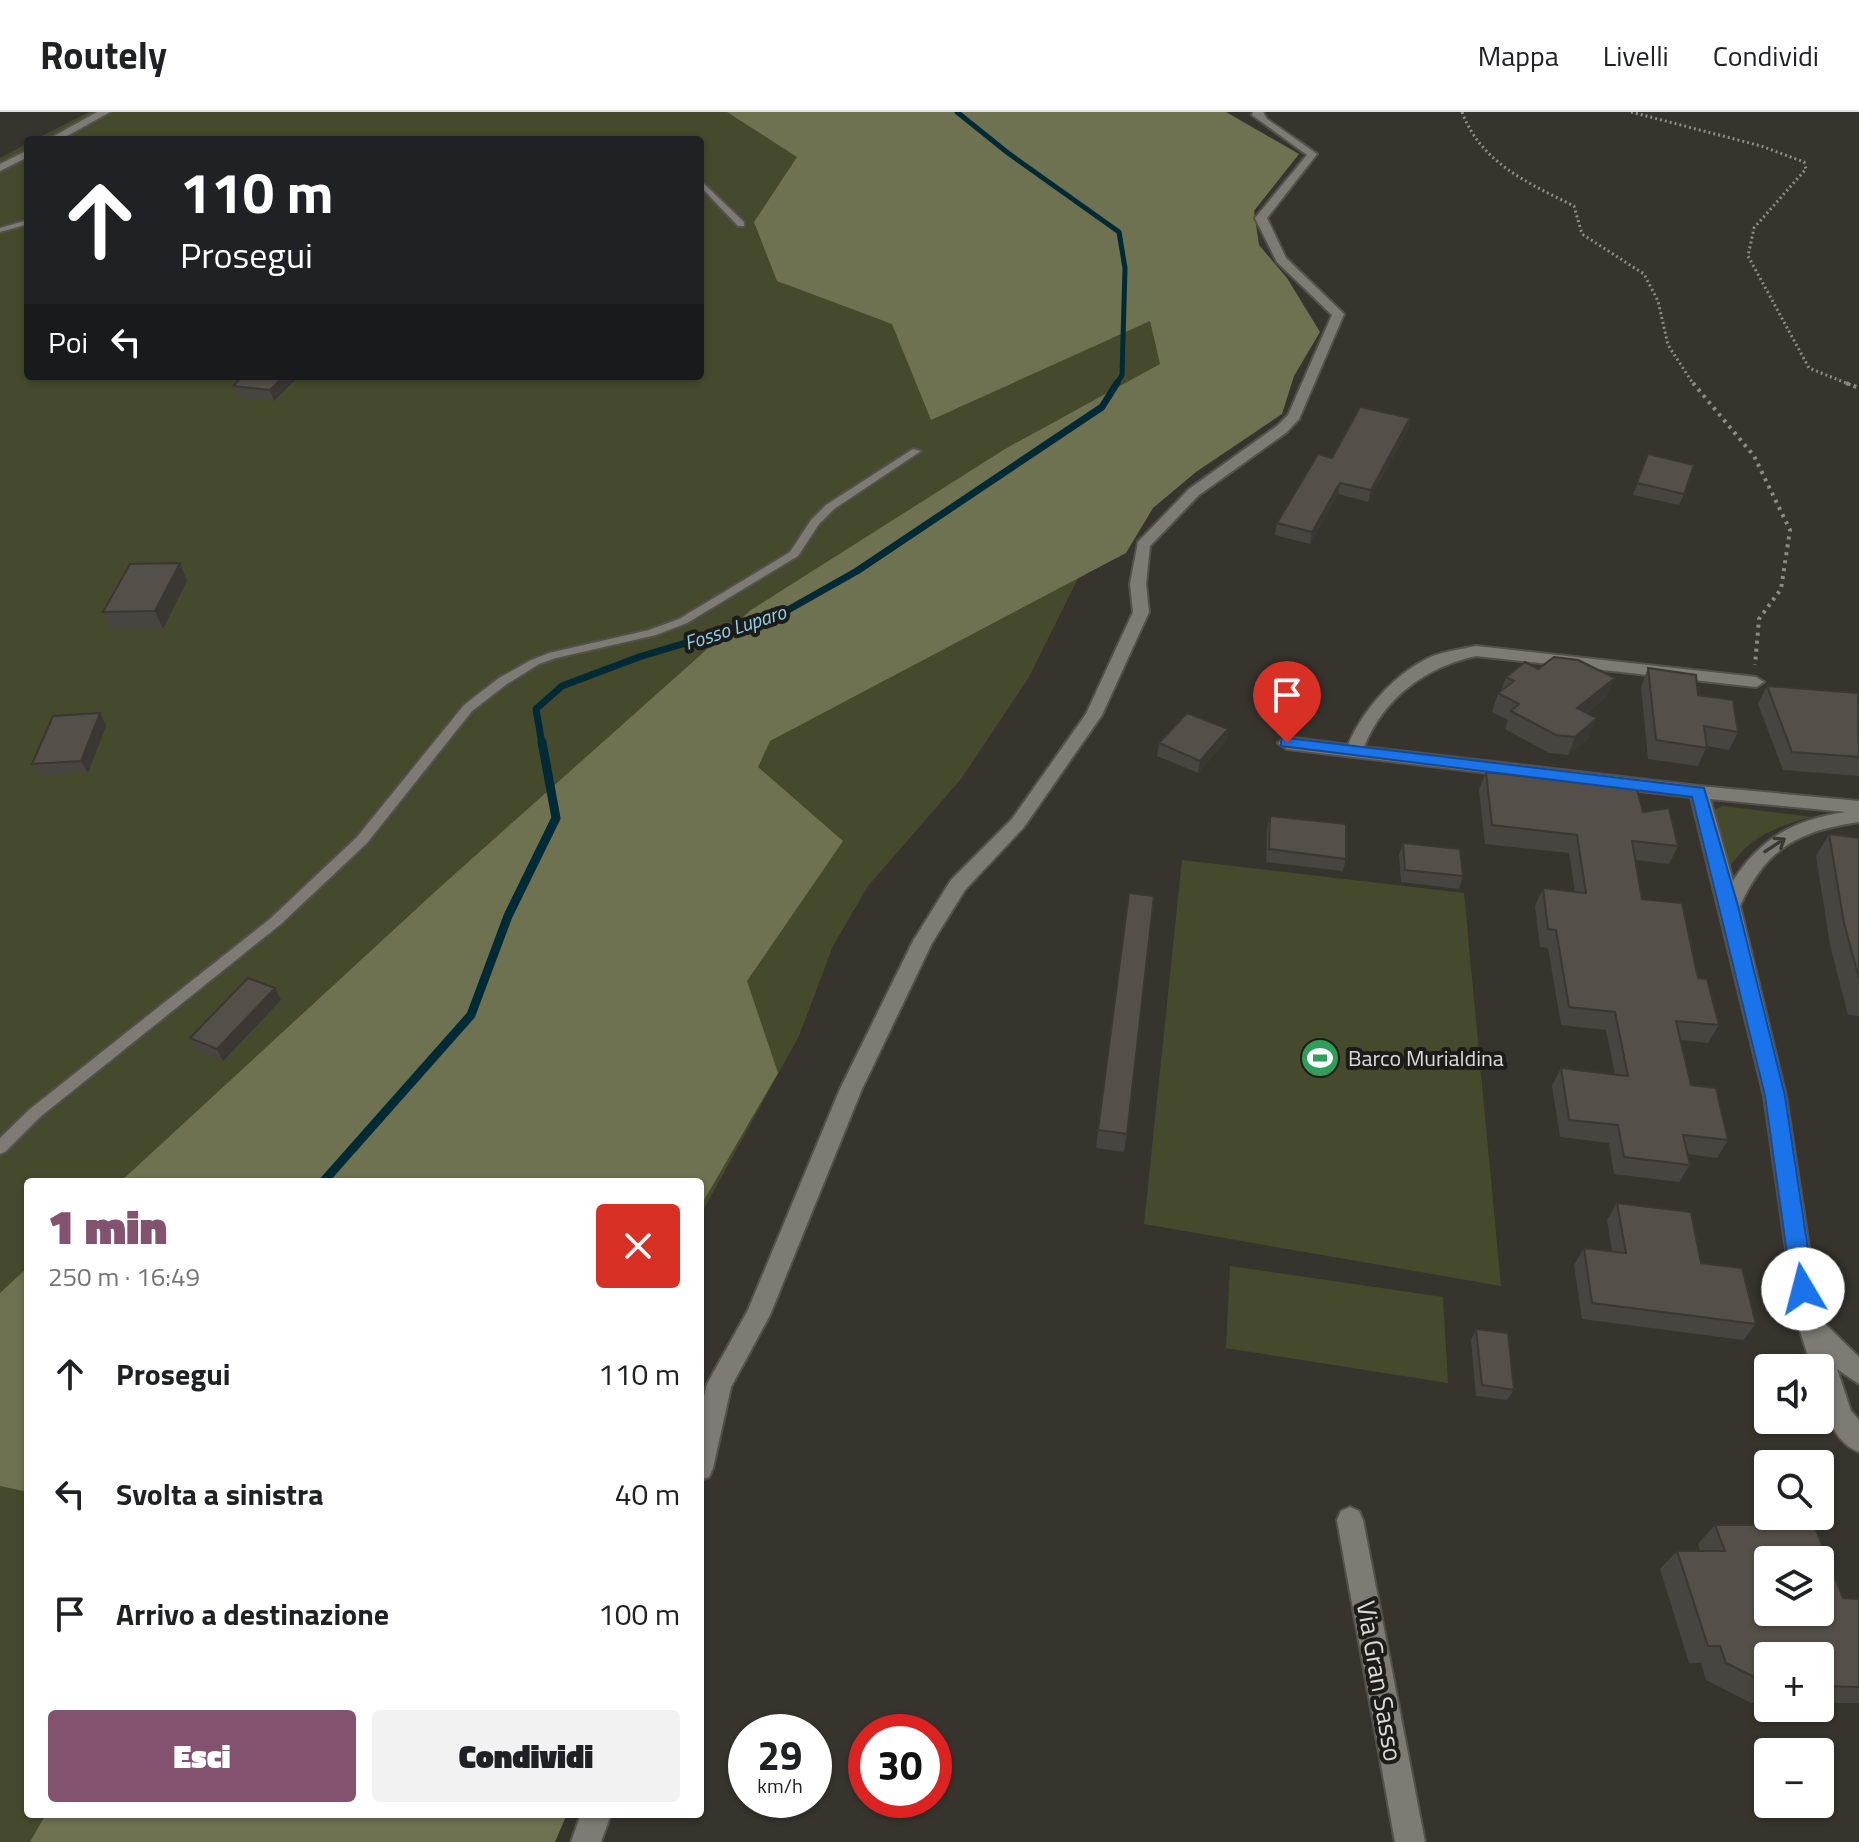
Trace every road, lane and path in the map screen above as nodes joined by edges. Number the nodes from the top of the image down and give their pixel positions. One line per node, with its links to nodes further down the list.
1 (105, 112): 5 (street)
2 (1258, 112): 25 (street)
3 (1462, 112): 14 (path)
4 (1631, 112): 12 (path)
5 (60, 136)
6 (24, 155): 7 (street)
7 (0, 168)
8 (704, 186): 10 (lane)
9 (24, 223): 11 (lane)
10 (741, 224)
11 (0, 230)
12 (1859, 388)
13 (916, 451): 21 (lane)
14 (1756, 682): 16 (street)
15 (1287, 743): 16 (street)
16 (1354, 751): 17 (street)
17 (1699, 792): 18 (street); 20 (street)
18 (1859, 807)
19 (1859, 816): 20 (street, one-way to 19)
20 (1730, 906): 22 (street)
21 (0, 1148)
22 (1808, 1319): 23 (street); 24 (street)
23 (1859, 1373)
24 (1859, 1440)
25 (704, 1450)
26 (1350, 1520): 29 (street, Via Gran Sasso)
27 (595, 1818): 28 (street)
28 (586, 1842)
29 (1410, 1842)

